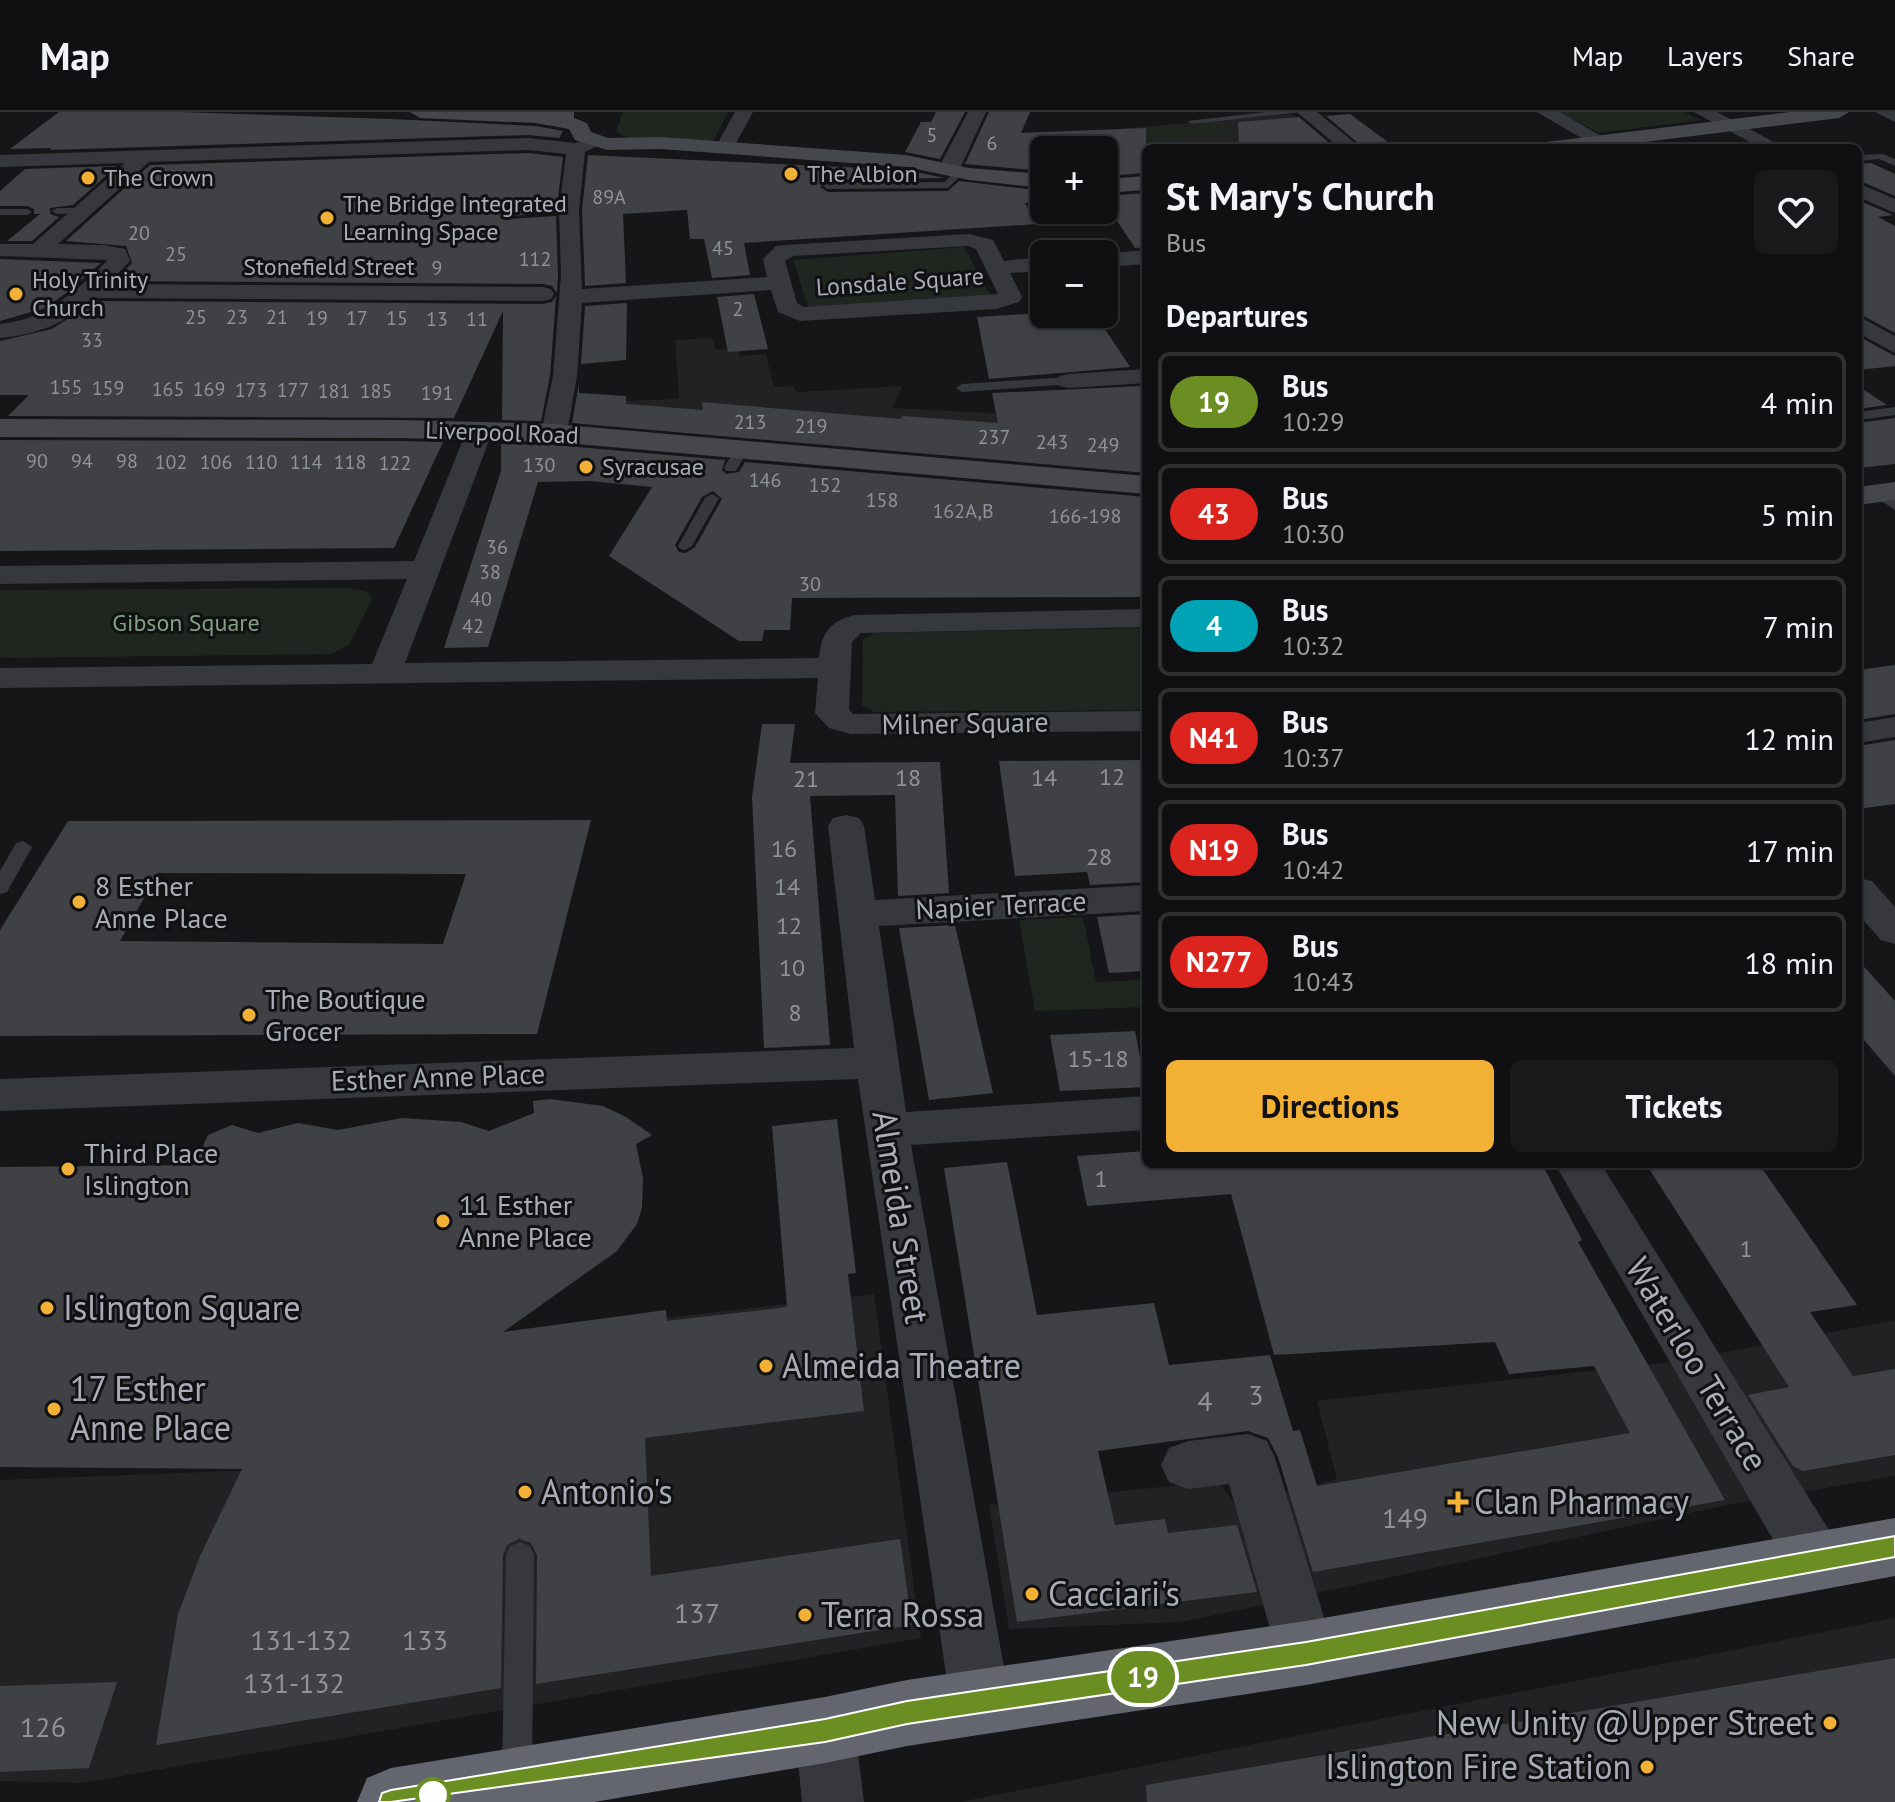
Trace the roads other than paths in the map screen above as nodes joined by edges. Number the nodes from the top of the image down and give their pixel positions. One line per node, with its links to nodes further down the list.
1 (420, 112): 11 (street)
2 (744, 112): 21 (street)
3 (977, 112): 26 (street)
4 (1298, 112): 12 (lane)
5 (1306, 112): 17 (street)
6 (1546, 112): 15 (street)
7 (1703, 112): 14 (street)
8 (1839, 112): 14 (street)
9 (1884, 112): 13 (street)
10 (588, 115): 11 (street); 16 (street)
11 (536, 117): 20 (street)
12 (1197, 117)
13 (1895, 117)
14 (1732, 126): 15 (street); 19 (street)
15 (1602, 142): 18 (street)
16 (625, 143): 20 (street); 21 (street)
17 (1347, 144)
18 (1586, 144)
19 (1768, 144)
20 (586, 146): 22 (street); 33 (street)
21 (724, 148): 26 (street)
22 (144, 156): 24 (street); 35 (street)
23 (1862, 158): 25 (lane)
24 (0, 161)
25 (1895, 163)
26 (954, 170): 27 (street); 30 (lane)
27 (1030, 179)
28 (1142, 183): 29 (street)
29 (1118, 185)
30 (828, 186)
31 (1862, 191): 32 (street)
32 (1895, 207)
33 (569, 210): 38 (lane); 48 (street)
34 (57, 211): 35 (lane)
35 (83, 211): 40 (street)
36 (0, 212): 37 (lane)
37 (27, 212)
38 (509, 213)
39 (0, 250): 40 (street)
40 (39, 250): 46 (street)
41 (1142, 257): 42 (street)
42 (1118, 259)
43 (1030, 265): 44 (street, Lonsdale Square)
44 (997, 268): 45 (street, Lonsdale Square); 45 (street, Lonsdale Square)
45 (779, 283): 48 (street, Lonsdale Square)
46 (88, 291): 47 (street, Stonefield Street); 50 (street)
47 (543, 294): 48 (lane, Stonefield Street)
48 (570, 297): 59 (street)
49 (1862, 325): 51 (street)
50 (0, 331)
51 (1895, 346)
52 (1142, 377): 53 (street)
53 (1085, 387): 54 (lane)
54 (962, 388)
55 (1895, 411): 56 (lane)
56 (1862, 415)
57 (0, 428): 58 (street, Liverpool Road)
58 (480, 430): 59 (street, Liverpool Road); 63 (street)
59 (554, 433): 60 (street, Liverpool Road)
60 (1142, 485)
61 (712, 498): 62 (lane)
62 (685, 546)
63 (425, 570): 64 (street); 67 (street)
64 (0, 575)
65 (1142, 618): 66 (street, Milner Square)
66 (834, 668): 67 (street); 69 (street, Milner Square)
67 (385, 673): 68 (street)
68 (0, 678)
69 (1142, 721)
70 (1895, 727): 71 (street)
71 (1862, 732)
72 (846, 826): 77 (street, Almeida Street)
73 (23, 847): 74 (lane)
74 (0, 888)
75 (1862, 894): 78 (street)
76 (1142, 898): 77 (street, Napier Terrace)
77 (856, 914): 79 (street, Almeida Street)
78 (1895, 931)
79 (877, 1063): 80 (street, Esther Anne Place); 82 (street, Almeida Street)
80 (0, 1095)
81 (1142, 1113): 82 (street)
82 (886, 1130): 89 (street, Almeida Street)
83 (1580, 1168): 87 (street, Waterloo Terrace)
84 (1188, 1465): 88 (street)
85 (1895, 1547): 87 (highway)
86 (520, 1555): 91 (lane)
87 (1817, 1562): 88 (highway)
88 (1306, 1653): 89 (highway)
89 (980, 1701): 90 (highway)
90 (825, 1730): 91 (highway); 93 (street)
91 (517, 1780): 92 (highway)
92 (391, 1802)
93 (833, 1802)

